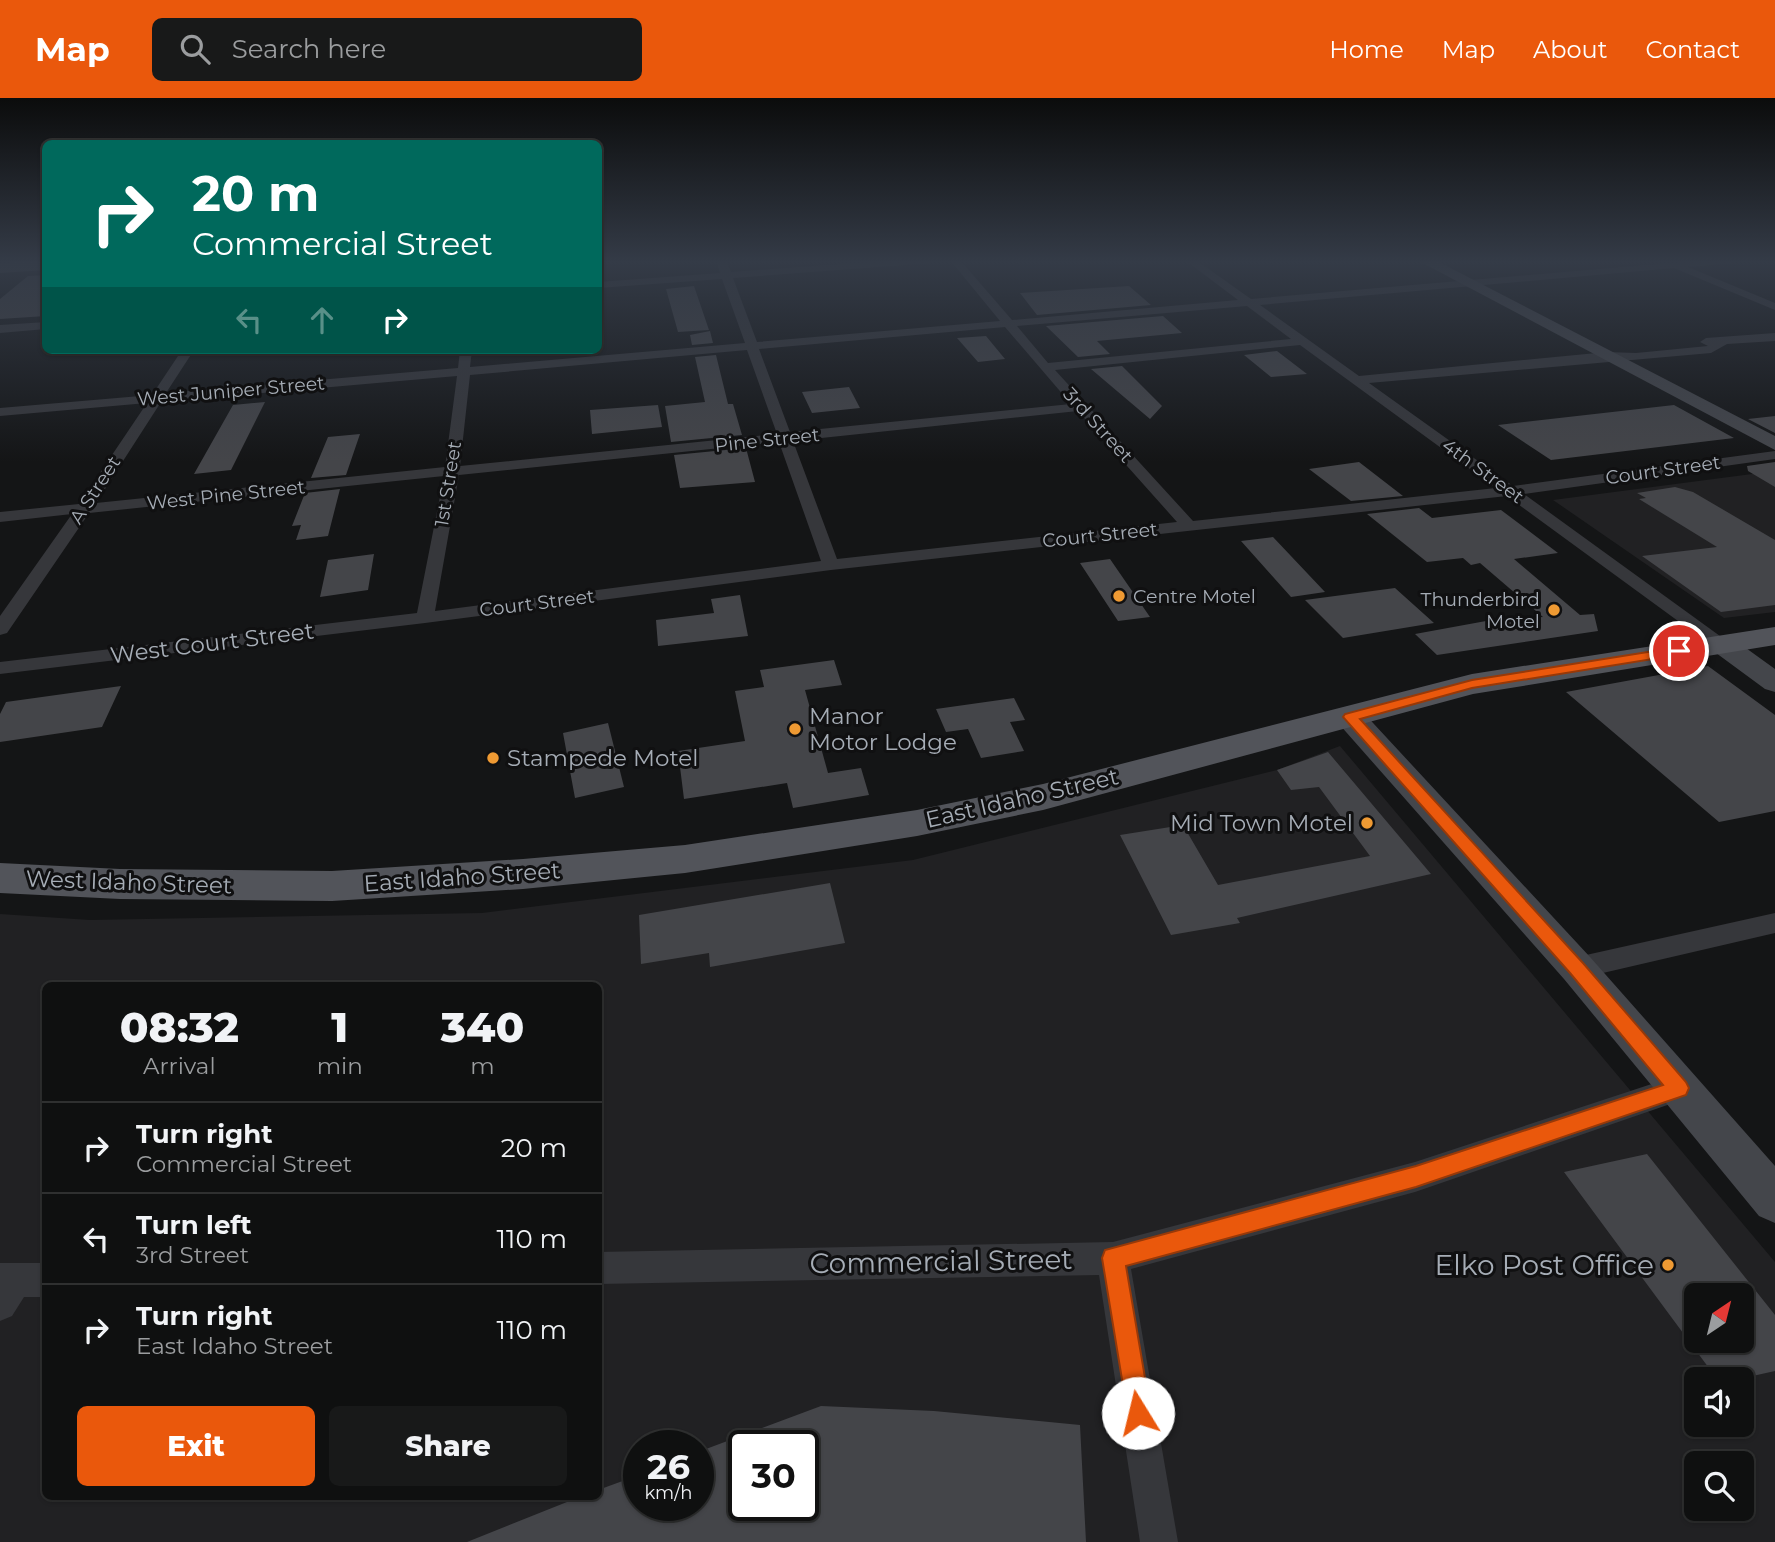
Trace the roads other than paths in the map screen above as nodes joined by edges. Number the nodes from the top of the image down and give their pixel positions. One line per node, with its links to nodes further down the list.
1 (25, 327): 7 (street)
2 (746, 327): 10 (street)
3 (962, 327): 10 (street, West Juniper Street)
4 (1014, 327): 14 (street, 3rd Street)
5 (1285, 327): 9 (street, 4th Street)
6 (1553, 327): 13 (main road)
7 (0, 329)
8 (1775, 337): 13 (street)
9 (1303, 341): 14 (street); 16 (street, 4th Street)
10 (753, 346): 15 (street, West Juniper Street); 20 (street)
11 (185, 354): 17 (street, A Street)
12 (465, 354): 15 (street, 1st Street)
13 (1607, 356): 16 (street); 21 (main road)
14 (1045, 367): 18 (street, 3rd Street)
15 (463, 371): 17 (street, West Juniper Street); 23 (street, 1st Street)
16 (1358, 380): 24 (street, 4th Street)
17 (158, 397): 19 (street, West Juniper Street); 25 (street, A Street)
18 (1082, 407): 20 (street, Pine Street); 27 (street, 3rd Street)
19 (0, 412)
20 (784, 438): 23 (street, Pine Street); 28 (street)
21 (1775, 444)
22 (1775, 455): 24 (street, Court Street)
23 (452, 472): 25 (street, West Pine Street); 29 (street, 1st Street)
24 (1509, 491): 27 (street, Court Street); 32 (street, 4th Street)
25 (84, 509): 26 (street, West Pine Street); 30 (street, A Street)
26 (0, 517)
27 (1188, 525): 28 (street, Court Street)
28 (831, 565): 29 (street, Court Street)
29 (425, 618): 33 (street, West Court Street)
30 (0, 629)
31 (1775, 636): 32 (main road, East Idaho Street)
32 (1722, 644): 34 (main road, 4th Street); 35 (main road, East Idaho Street)
33 (0, 667)
34 (1775, 683)
35 (1350, 717): 37 (main road, East Idaho Street); 39 (main road)
36 (0, 878): 37 (main road, West Idaho Street)
37 (258, 886)
38 (1775, 923): 39 (street)
39 (1577, 968): 40 (main road)
40 (1679, 1088): 41 (main road); 42 (street, Commercial Street)
41 (1775, 1200)
42 (1113, 1258): 43 (street, Commercial Street); 44 (street)
43 (602, 1268)
44 (1159, 1542)

